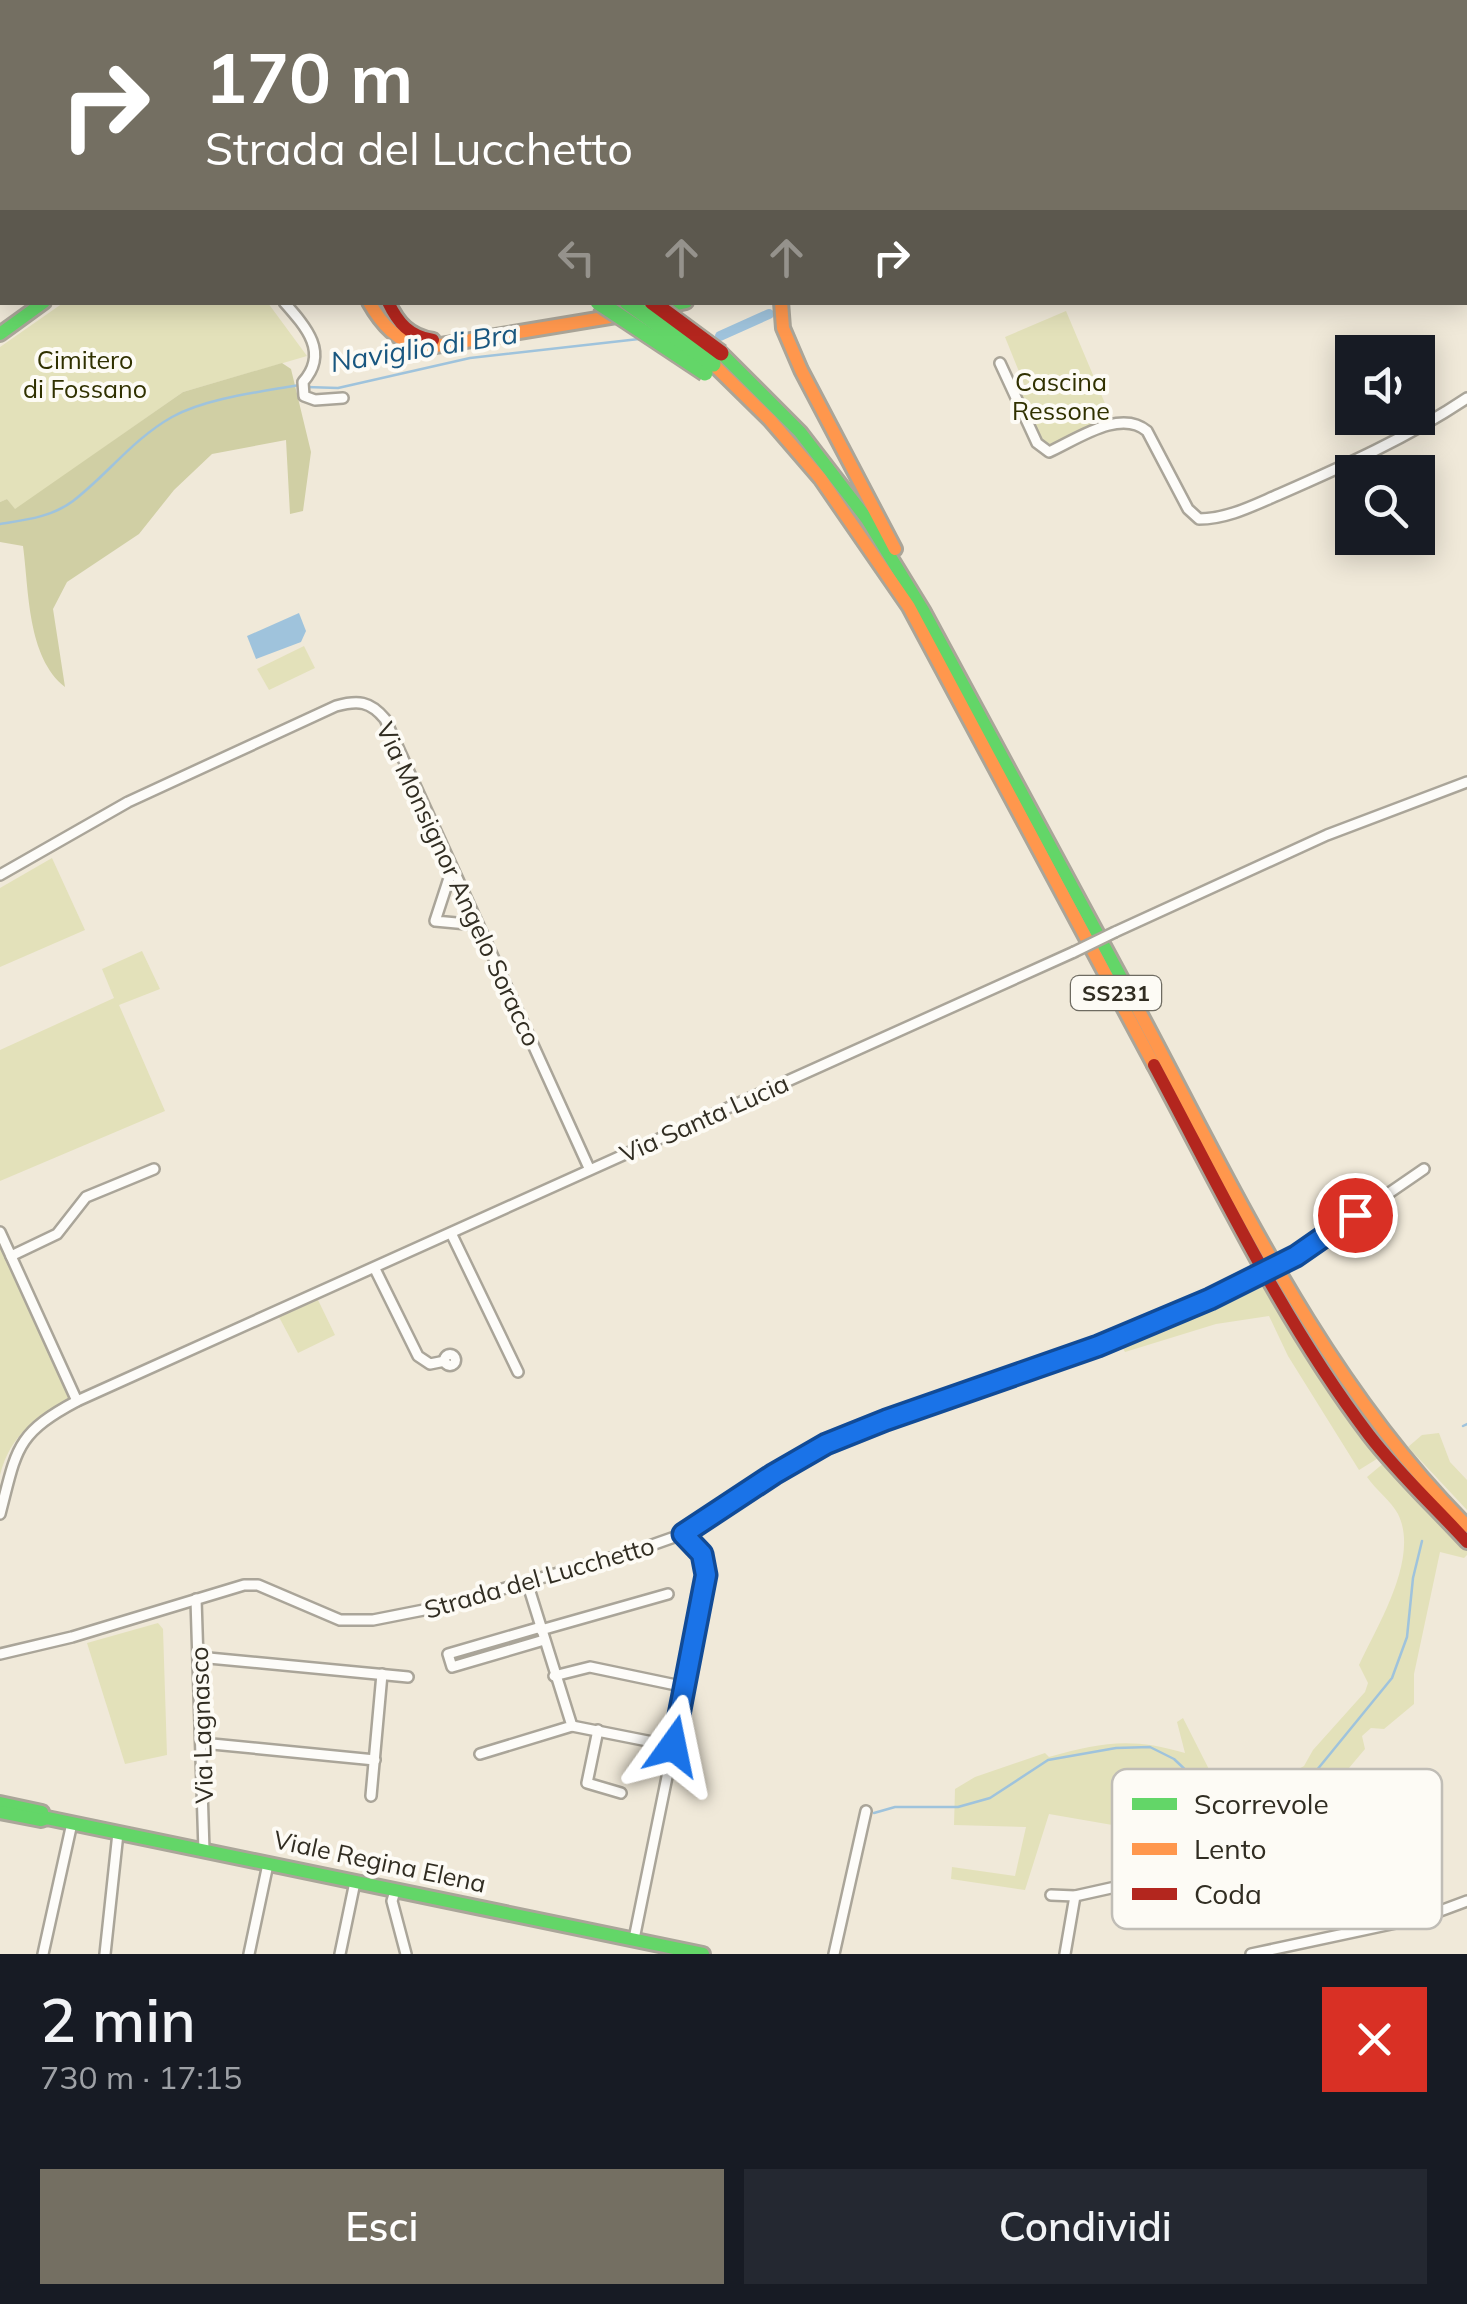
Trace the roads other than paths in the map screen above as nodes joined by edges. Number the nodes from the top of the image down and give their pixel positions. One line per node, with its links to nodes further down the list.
1 (40, 305): 10 (main road)
2 (286, 305): 14 (street)
3 (372, 305): 11 (main road)
4 (389, 305): 11 (main road)
5 (604, 305): 13 (main road, bridge)
6 (631, 305): 13 (main road, SS231, bridge)
7 (655, 305): 13 (main road, SS231, bridge)
8 (670, 305): 11 (main road)
9 (781, 309): 16 (main road)
10 (0, 334)
11 (472, 342)
12 (1000, 362): 15 (street)
13 (713, 364): 16 (main road, SS231); 34 (main road, SS231)
14 (344, 398)
15 (1467, 398)
16 (924, 612): 32 (main road, SS231)
17 (1467, 782): 21 (street, Via Santa Lucia, bridge)
18 (452, 869): 19 (street, Via Monsignor Angelo Soracco); 20 (street, Via Monsignor Angelo Soracco); 20 (street)
19 (0, 875)
20 (478, 924): 21 (street, Via Monsignor Angelo Soracco)
21 (590, 1168): 25 (street, Via Santa Lucia)
22 (1424, 1168): 33 (street, Strada del Lucchetto, bridge)
23 (154, 1169): 26 (street)
24 (0, 1232): 26 (street)
25 (451, 1234): 27 (street, Via Santa Lucia); 29 (street)
26 (11, 1256): 30 (street)
27 (375, 1268): 28 (street); 30 (street, Via Santa Lucia)
28 (445, 1361)
29 (518, 1372)
30 (77, 1400): 31 (street, Via Santa Lucia)
31 (0, 1514)
32 (1467, 1526)
33 (683, 1534): 35 (street, Strada del Lucchetto); 48 (street)
34 (1467, 1542)
35 (526, 1582): 37 (street, Strada del Lucchetto); 38 (street)
36 (668, 1594): 38 (street)
37 (196, 1599): 39 (street, Strada del Lucchetto); 40 (street, Via Lagnasco)
38 (542, 1632): 38 (street); 42 (street)
39 (0, 1654)
40 (198, 1657): 41 (street); 47 (street, Via Lagnasco)
41 (382, 1674): 43 (street); 50 (street)
42 (554, 1676): 44 (street); 45 (street)
43 (408, 1677)
44 (676, 1685)
45 (572, 1726): 46 (street); 49 (street)
46 (598, 1730): 48 (street); 51 (street)
47 (202, 1743): 50 (street); 59 (street, Via Lagnasco)
48 (673, 1746): 69 (street)
49 (480, 1754)
50 (375, 1760): 52 (street)
51 (621, 1792)
52 (371, 1796)
53 (0, 1803): 56 (main road, Viale Regina Elena)
54 (866, 1811): 76 (street)
55 (0, 1812): 56 (main road, Viale Regina Elena)
56 (46, 1818): 57 (main road, Viale Regina Elena)
57 (72, 1823): 58 (main road, Viale Regina Elena); 70 (street)
58 (118, 1833): 59 (main road, Viale Regina Elena); 71 (street)
59 (204, 1851): 60 (main road, Viale Regina Elena)
60 (268, 1864): 61 (main road, Viale Regina Elena); 72 (street)
61 (356, 1882): 64 (main road, Viale Regina Elena); 73 (street)
62 (1112, 1888): 65 (street)
63 (1051, 1895): 65 (street)
64 (394, 1896): 69 (main road, Viale Regina Elena); 74 (street)
65 (1075, 1896): 77 (street)
66 (1467, 1900): 67 (street)
67 (1442, 1910)
68 (1368, 1929): 78 (street)
69 (634, 1939): 75 (main road, Viale Regina Elena)
70 (43, 1954)
71 (105, 1954)
72 (250, 1954)
73 (340, 1954)
74 (406, 1954)
75 (703, 1954)
76 (834, 1954)
77 (1065, 1954)
78 (1251, 1954)

